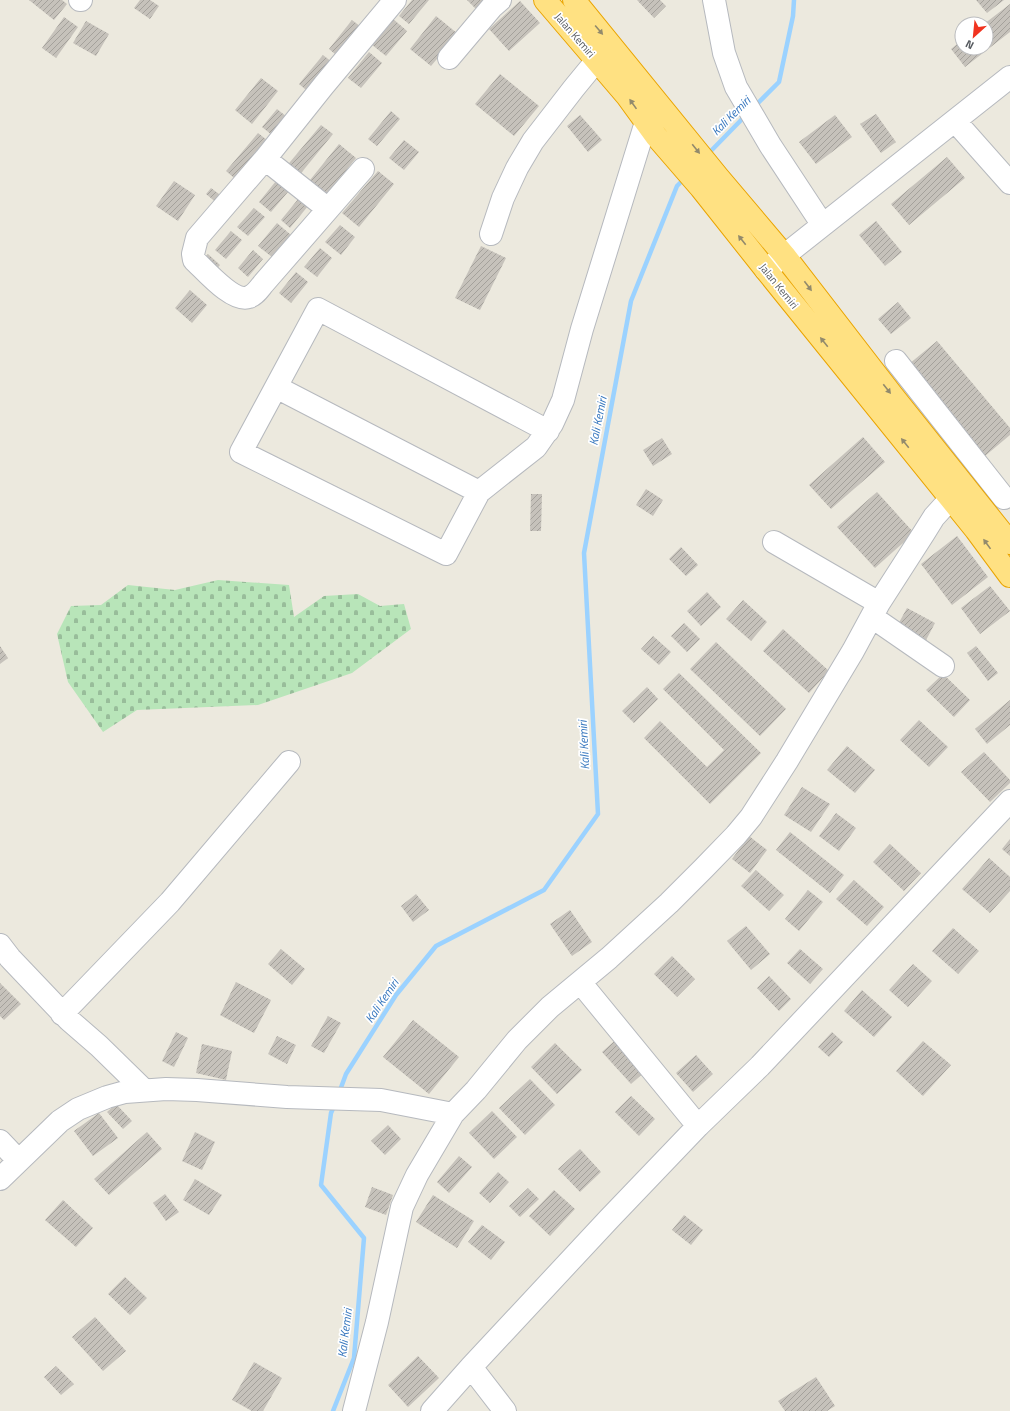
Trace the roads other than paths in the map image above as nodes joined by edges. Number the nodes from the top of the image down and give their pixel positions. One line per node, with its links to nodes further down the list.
1 (395, 0): 11 (street)
2 (500, 0): 6 (street)
3 (545, 0): 7 (highway, Jalan Kemiri)
4 (574, 0): 13 (highway, Jalan Kemiri, one-way to 13)
5 (714, 0): 16 (street)
6 (449, 58)
7 (598, 60): 10 (highway, Jalan Kemiri, one-way to 7); 17 (street)
8 (1010, 77): 9 (street)
9 (955, 121): 14 (street); 16 (street)
10 (651, 129): 13 (highway, Jalan Kemiri); 22 (street)
11 (265, 159): 15 (street); 15 (street)
12 (362, 169): 15 (street)
13 (710, 182): 18 (highway, Jalan Kemiri); 19 (highway, Jalan Kemiri, one-way to 13)
14 (1010, 183)
15 (328, 210)
16 (822, 224): 18 (street)
17 (491, 234)
18 (784, 255): 19 (street); 23 (highway, Jalan Kemiri, one-way to 23)
19 (766, 270): 23 (highway, Jalan Kemiri, one-way to 19)
20 (896, 361): 25 (street)
21 (276, 387): 22 (street); 24 (street); 24 (street)
22 (548, 431): 24 (street)
23 (957, 491): 26 (highway, Jalan Kemiri); 29 (highway, Jalan Kemiri, one-way to 23); 30 (street)
24 (479, 492)
25 (1007, 496): 26 (street)
26 (987, 513): 28 (highway, Jalan Kemiri)
27 (774, 542): 30 (street)
28 (1010, 543)
29 (1010, 576)
30 (875, 610): 31 (street); 35 (street)
31 (943, 666)
32 (289, 762): 36 (street)
33 (1010, 801): 39 (street)
34 (0, 945): 36 (street)
35 (580, 982): 38 (street); 39 (street)
36 (62, 1014): 37 (street)
37 (144, 1090): 38 (street); 41 (street)
38 (453, 1114): 44 (street)
39 (698, 1126): 43 (street)
40 (0, 1141): 41 (street)
41 (18, 1160): 42 (street)
42 (0, 1179)
43 (471, 1367): 45 (street); 46 (street)
44 (354, 1411)
45 (432, 1411)
46 (505, 1411)

